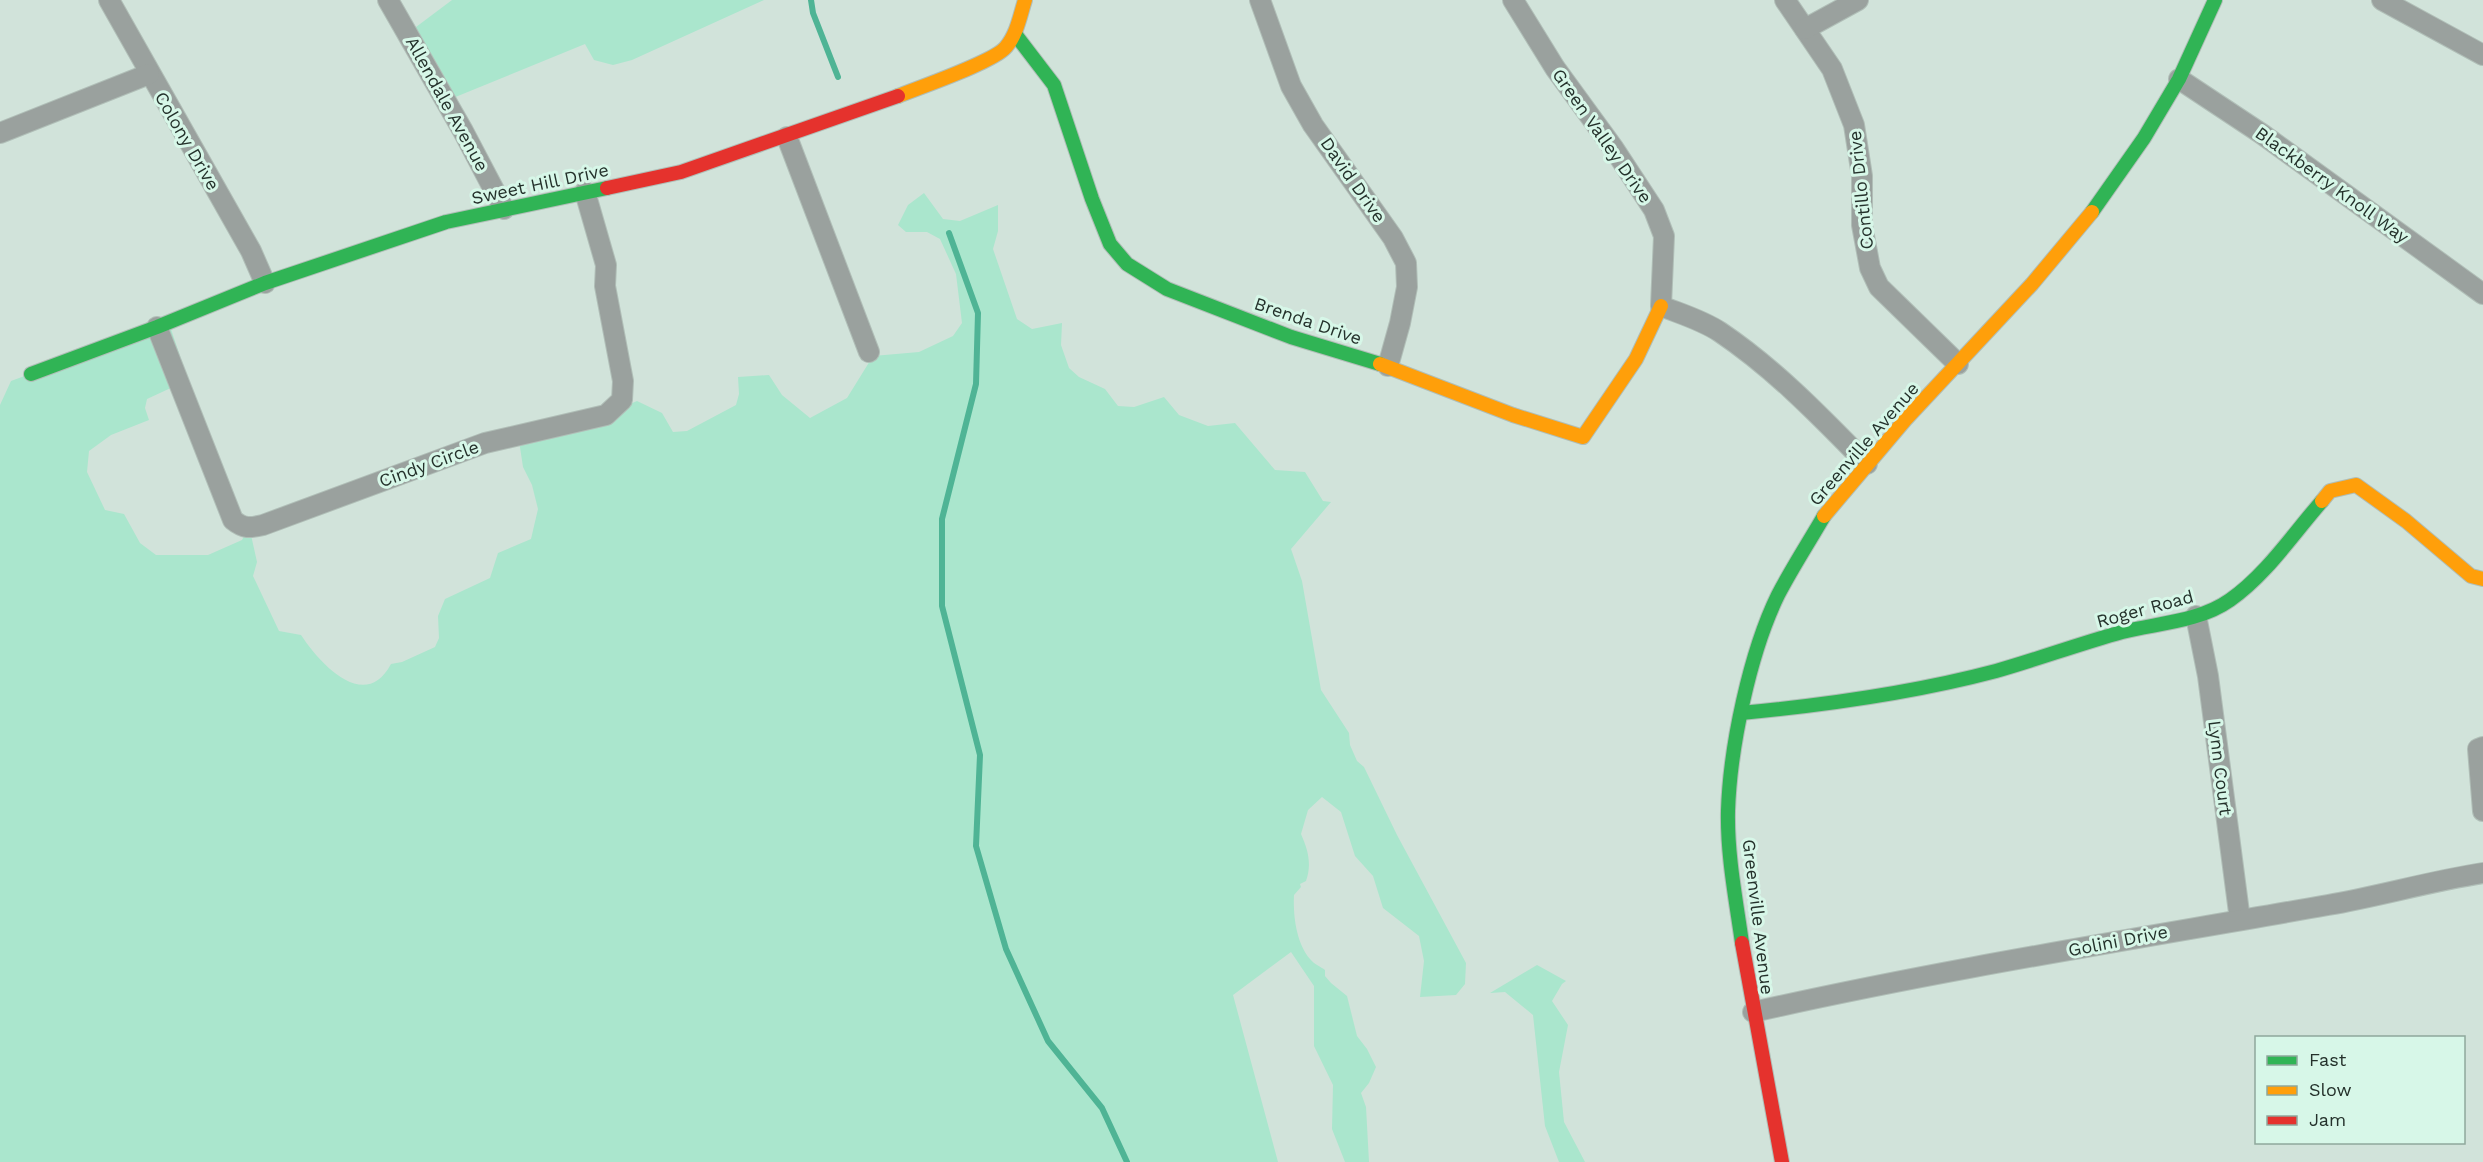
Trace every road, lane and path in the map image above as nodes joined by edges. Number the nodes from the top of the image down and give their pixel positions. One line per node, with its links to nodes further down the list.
1 (110, 0): 13 (street, Colony Drive)
2 (388, 0): 18 (street, Allendale Avenue)
3 (1025, 0): 11 (street, Sweet Hill Drive)
4 (1260, 0): 25 (street, David Drive)
5 (1513, 0): 21 (street, Green Valley Drive)
6 (1785, 0): 10 (street, Contillo Drive)
7 (1858, 0): 10 (street)
8 (2215, 0): 14 (street, Greenville Avenue)
9 (2382, 0): 12 (street)
10 (1805, 29): 24 (street, Contillo Drive)
11 (1015, 34): 16 (street, Sweet Hill Drive); 25 (street, Brenda Drive)
12 (2483, 55)
13 (149, 74): 15 (street); 19 (street, Colony Drive)
14 (2178, 79): 20 (street, Blackberry Knoll Way); 24 (street, Greenville Avenue)
15 (0, 133)
16 (787, 136): 17 (street, Sweet Hill Drive); 23 (street)
17 (585, 192): 18 (street, Sweet Hill Drive); 22 (street, Cindy Circle)
18 (504, 209): 19 (street, Sweet Hill Drive)
19 (265, 283): 22 (street, Sweet Hill Drive)
20 (2483, 294)
21 (1661, 306): 25 (street, Brenda Drive); 27 (street)
22 (158, 327): 26 (street, Sweet Hill Drive)
23 (869, 352)
24 (1958, 364): 27 (street, Greenville Avenue)
25 (1388, 366)
26 (31, 374)
27 (1867, 464): 30 (street, Greenville Avenue)
28 (2483, 579): 29 (street, Roger Road)
29 (2196, 616): 30 (street, Roger Road); 34 (street, Lynn Court)
30 (1740, 713): 35 (street, Greenville Avenue)
31 (2483, 747): 32 (street)
32 (2483, 811)
33 (2483, 873): 34 (street, Golini Drive)
34 (2240, 920): 35 (street, Golini Drive)
35 (1753, 1012): 36 (street, Greenville Avenue)
36 (1782, 1162)

